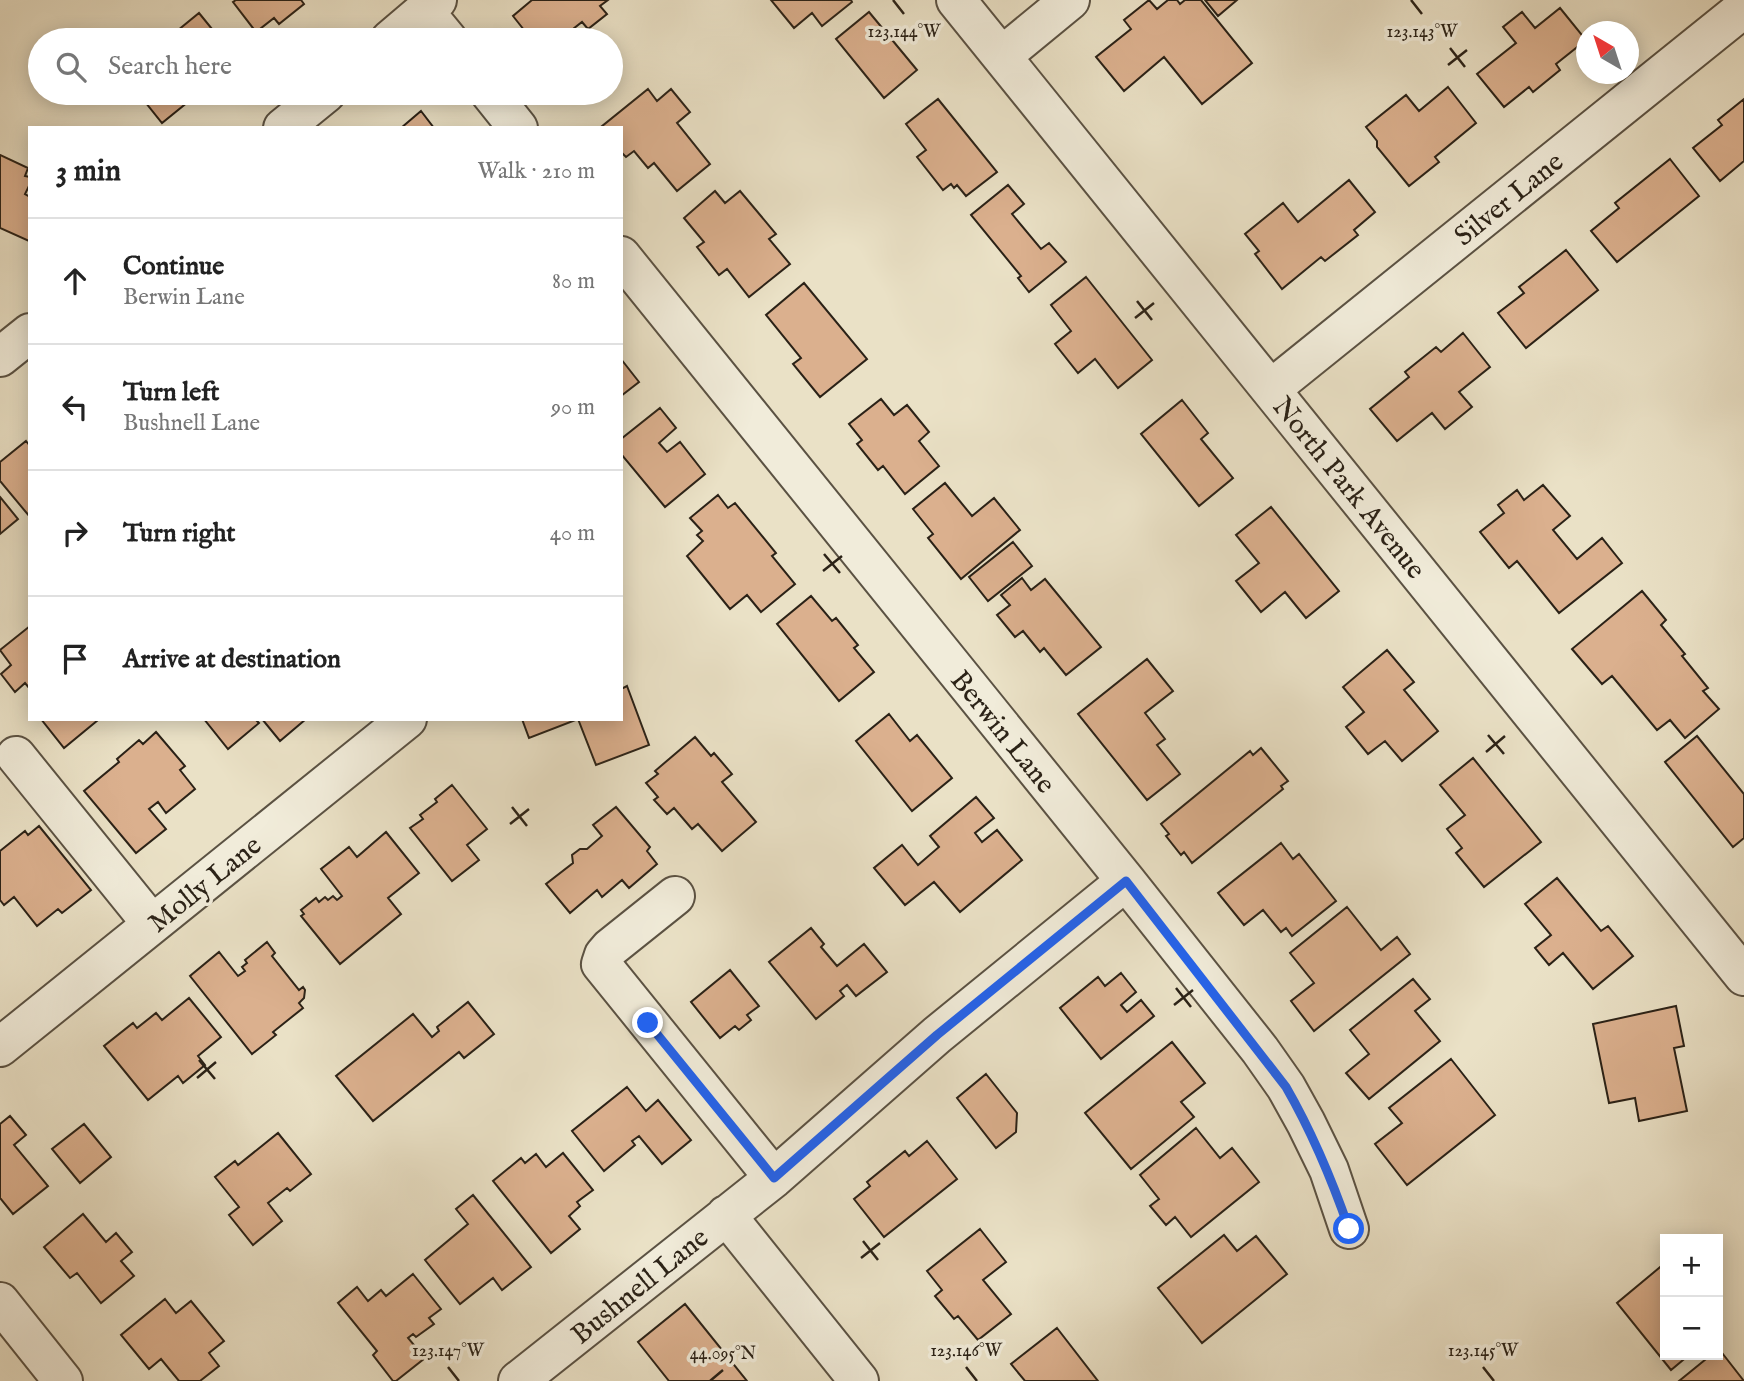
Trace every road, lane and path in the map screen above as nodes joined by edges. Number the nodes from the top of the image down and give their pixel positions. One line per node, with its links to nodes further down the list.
1 (956, 0): 6 (street, North Park Avenue)
2 (1070, 0): 6 (street)
3 (1744, 8): 14 (street, Silver Lane)
4 (437, 17): 5 (street)
5 (415, 28)
6 (1002, 56): 14 (street, North Park Avenue)
7 (311, 105): 9 (street)
8 (500, 105): 10 (street)
9 (285, 126)
10 (516, 126)
11 (623, 258): 17 (street, Berwin Lane)
12 (28, 335): 13 (street)
13 (0, 357)
14 (1271, 389): 20 (street, North Park Avenue)
15 (405, 721): 19 (street, Molly Lane)
16 (16, 756): 19 (street)
17 (1126, 881): 22 (street, Bushnell Lane); 24 (street, Berwin Lane)
18 (675, 896): 22 (street)
19 (152, 924): 21 (street, Molly Lane)
20 (1744, 976)
21 (0, 1047)
22 (774, 1178): 23 (street, Bushnell Lane)
23 (726, 1215): 27 (street, Bushnell Lane); 28 (street, Bushnell Lane)
24 (1349, 1229)
25 (0, 1302): 26 (street)
26 (63, 1381)
27 (518, 1381)
28 (859, 1381)

